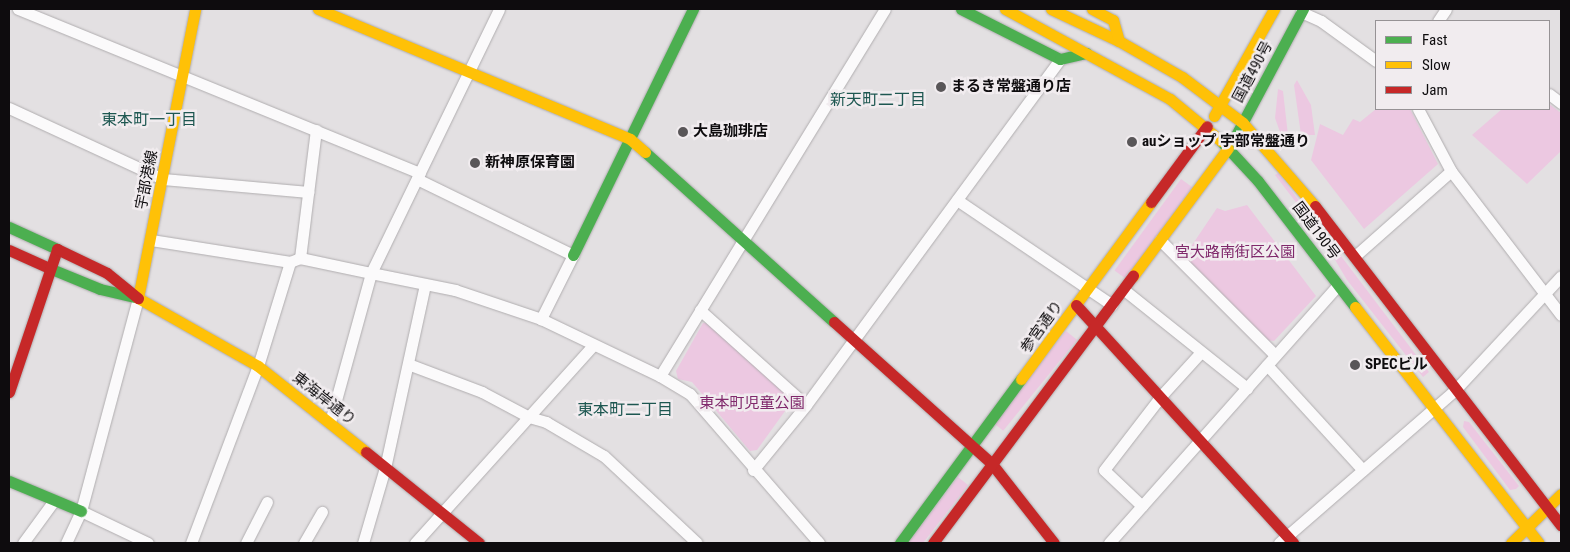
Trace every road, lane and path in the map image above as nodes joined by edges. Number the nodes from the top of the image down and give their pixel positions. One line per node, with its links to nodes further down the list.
1 (18, 9): 22 (street)
2 (195, 9): 22 (main road, 宇部港線)
3 (318, 9): 21 (main road)
4 (499, 9): 21 (street)
5 (693, 9): 31 (main road)
6 (885, 9): 39 (street)
7 (961, 9): 19 (main road)
8 (1005, 9): 16 (main road, 国道190号)
9 (1051, 9): 15 (main road, 国道190号)
10 (1092, 9): 14 (main road)
11 (1119, 9): 14 (street)
12 (1274, 9): 25 (main road, 国道490号)
13 (1302, 10): 20 (street); 28 (main road, 国道490号)
14 (1113, 20): 15 (main road); 17 (main road)
15 (1088, 26): 17 (main road, 国道190号)
16 (1056, 37): 18 (main road, 国道190号); 19 (main road)
17 (1119, 41): 25 (main road, 国道190号)
18 (1086, 53): 19 (main road); 29 (main road, 国道190号)
19 (1060, 59): 37 (street)
20 (1375, 60)
21 (469, 71): 31 (main road); 34 (street)
22 (184, 75): 30 (street); 35 (main road, 宇部港線)
23 (1550, 95): 24 (street)
24 (1561, 103)
25 (1223, 105): 28 (main road, 国道190号); 29 (main road, 国道490号)
26 (9, 108): 35 (street)
27 (1419, 110): 33 (street)
28 (1243, 123): 32 (main road, 国道490号); 45 (main road, 国道190号)
29 (1207, 126): 32 (main road, 国道190号); 52 (main road, 参宮通り)
30 (316, 130): 34 (street); 36 (street)
31 (630, 139): 39 (main road); 44 (main road)
32 (1228, 148): 41 (main road); 51 (main road, 国道190号)
33 (1451, 171): 45 (street); 54 (street)
34 (418, 176): 44 (street); 48 (street)
35 (163, 179): 36 (street); 40 (main road, 宇部港線)
36 (308, 192): 46 (street)
37 (957, 200): 52 (street); 62 (street)
38 (9, 227): 42 (main road)
39 (744, 239): 58 (street); 62 (main road)
40 (151, 240): 46 (street); 55 (main road, 宇部港線)
41 (1160, 240): 53 (main road); 65 (street)
42 (57, 249): 47 (main road); 55 (main road)
43 (9, 250): 47 (main road)
44 (573, 255): 60 (street)
45 (1355, 256): 72 (main road, 国道190号)
46 (295, 260): 48 (street); 68 (street)
47 (49, 268): 55 (main road); 70 (main road)
48 (371, 273): 50 (street); 78 (street)
49 (1561, 276): 54 (street)
50 (425, 285): 60 (street); 66 (street)
51 (1338, 285): 65 (street); 76 (main road, 国道190号)
52 (1089, 287): 56 (main road, 参宮通り); 57 (street)
53 (1124, 289): 57 (main road); 64 (street)
54 (1545, 294): 59 (street); 72 (street)
55 (138, 298): 68 (main road, 東海岸通り); 91 (street)
56 (1076, 305): 61 (main road); 80 (main road, 参宮通り)
57 (1112, 305): 61 (main road)
58 (700, 310): 69 (street); 75 (street)
59 (1561, 315)
60 (541, 319): 63 (street)
61 (1098, 327): 74 (main road); 81 (main road)
62 (855, 339): 75 (street); 80 (main road)
63 (593, 345): 69 (street); 77 (street)
64 (1201, 352): 71 (street); 74 (street)
65 (1275, 356): 67 (street)
66 (408, 364): 77 (street); 82 (street)
67 (1267, 365): 71 (street); 84 (street)
68 (258, 366): 78 (main road, 東海岸通り); 100 (street)
69 (660, 376): 83 (street)
70 (11, 379): 73 (main road)
71 (1246, 388): 79 (street)
72 (1456, 389): 76 (street); 90 (main road, 国道190号)
73 (9, 392)
74 (1161, 396): 79 (main road); 89 (street)
75 (806, 405): 83 (street)
76 (1434, 409): 84 (street); 95 (main road, 国道190号)
77 (529, 417): 93 (street); 106 (street)
78 (330, 422): 82 (main road, 東海岸通り)
79 (1201, 439): 89 (street); 96 (main road)
80 (972, 445): 81 (main road); 108 (main road, 参宮通り)
81 (992, 464): 109 (main road); 110 (main road)
82 (385, 468): 93 (main road, 東海岸通り); 103 (street)
83 (753, 470): 107 (street)
84 (1363, 470): 96 (street)
85 (9, 481): 87 (main road)
86 (1561, 494): 90 (main road)
87 (53, 502): 91 (main road); 97 (street)
88 (267, 502): 101 (street)
89 (1142, 506): 111 (street)
90 (1548, 508): 94 (main road, 国道190号); 95 (main road)
91 (81, 511): 98 (street); 99 (street)
92 (322, 512): 102 (street)
93 (442, 513): 104 (street); 105 (main road, 東海岸通り)
94 (1561, 525)
95 (1528, 529): 112 (main road); 113 (main road, 国道190号)
96 (1287, 541)
97 (23, 543)
98 (66, 543)
99 (148, 543)
100 (191, 543)
101 (246, 543)
102 (304, 543)
103 (363, 543)
104 (415, 543)
105 (479, 543)
106 (697, 543)
107 (818, 543)
108 (900, 543)
109 (933, 543)
110 (1054, 543)
111 (1109, 543)
112 (1511, 543)
113 (1539, 543)

